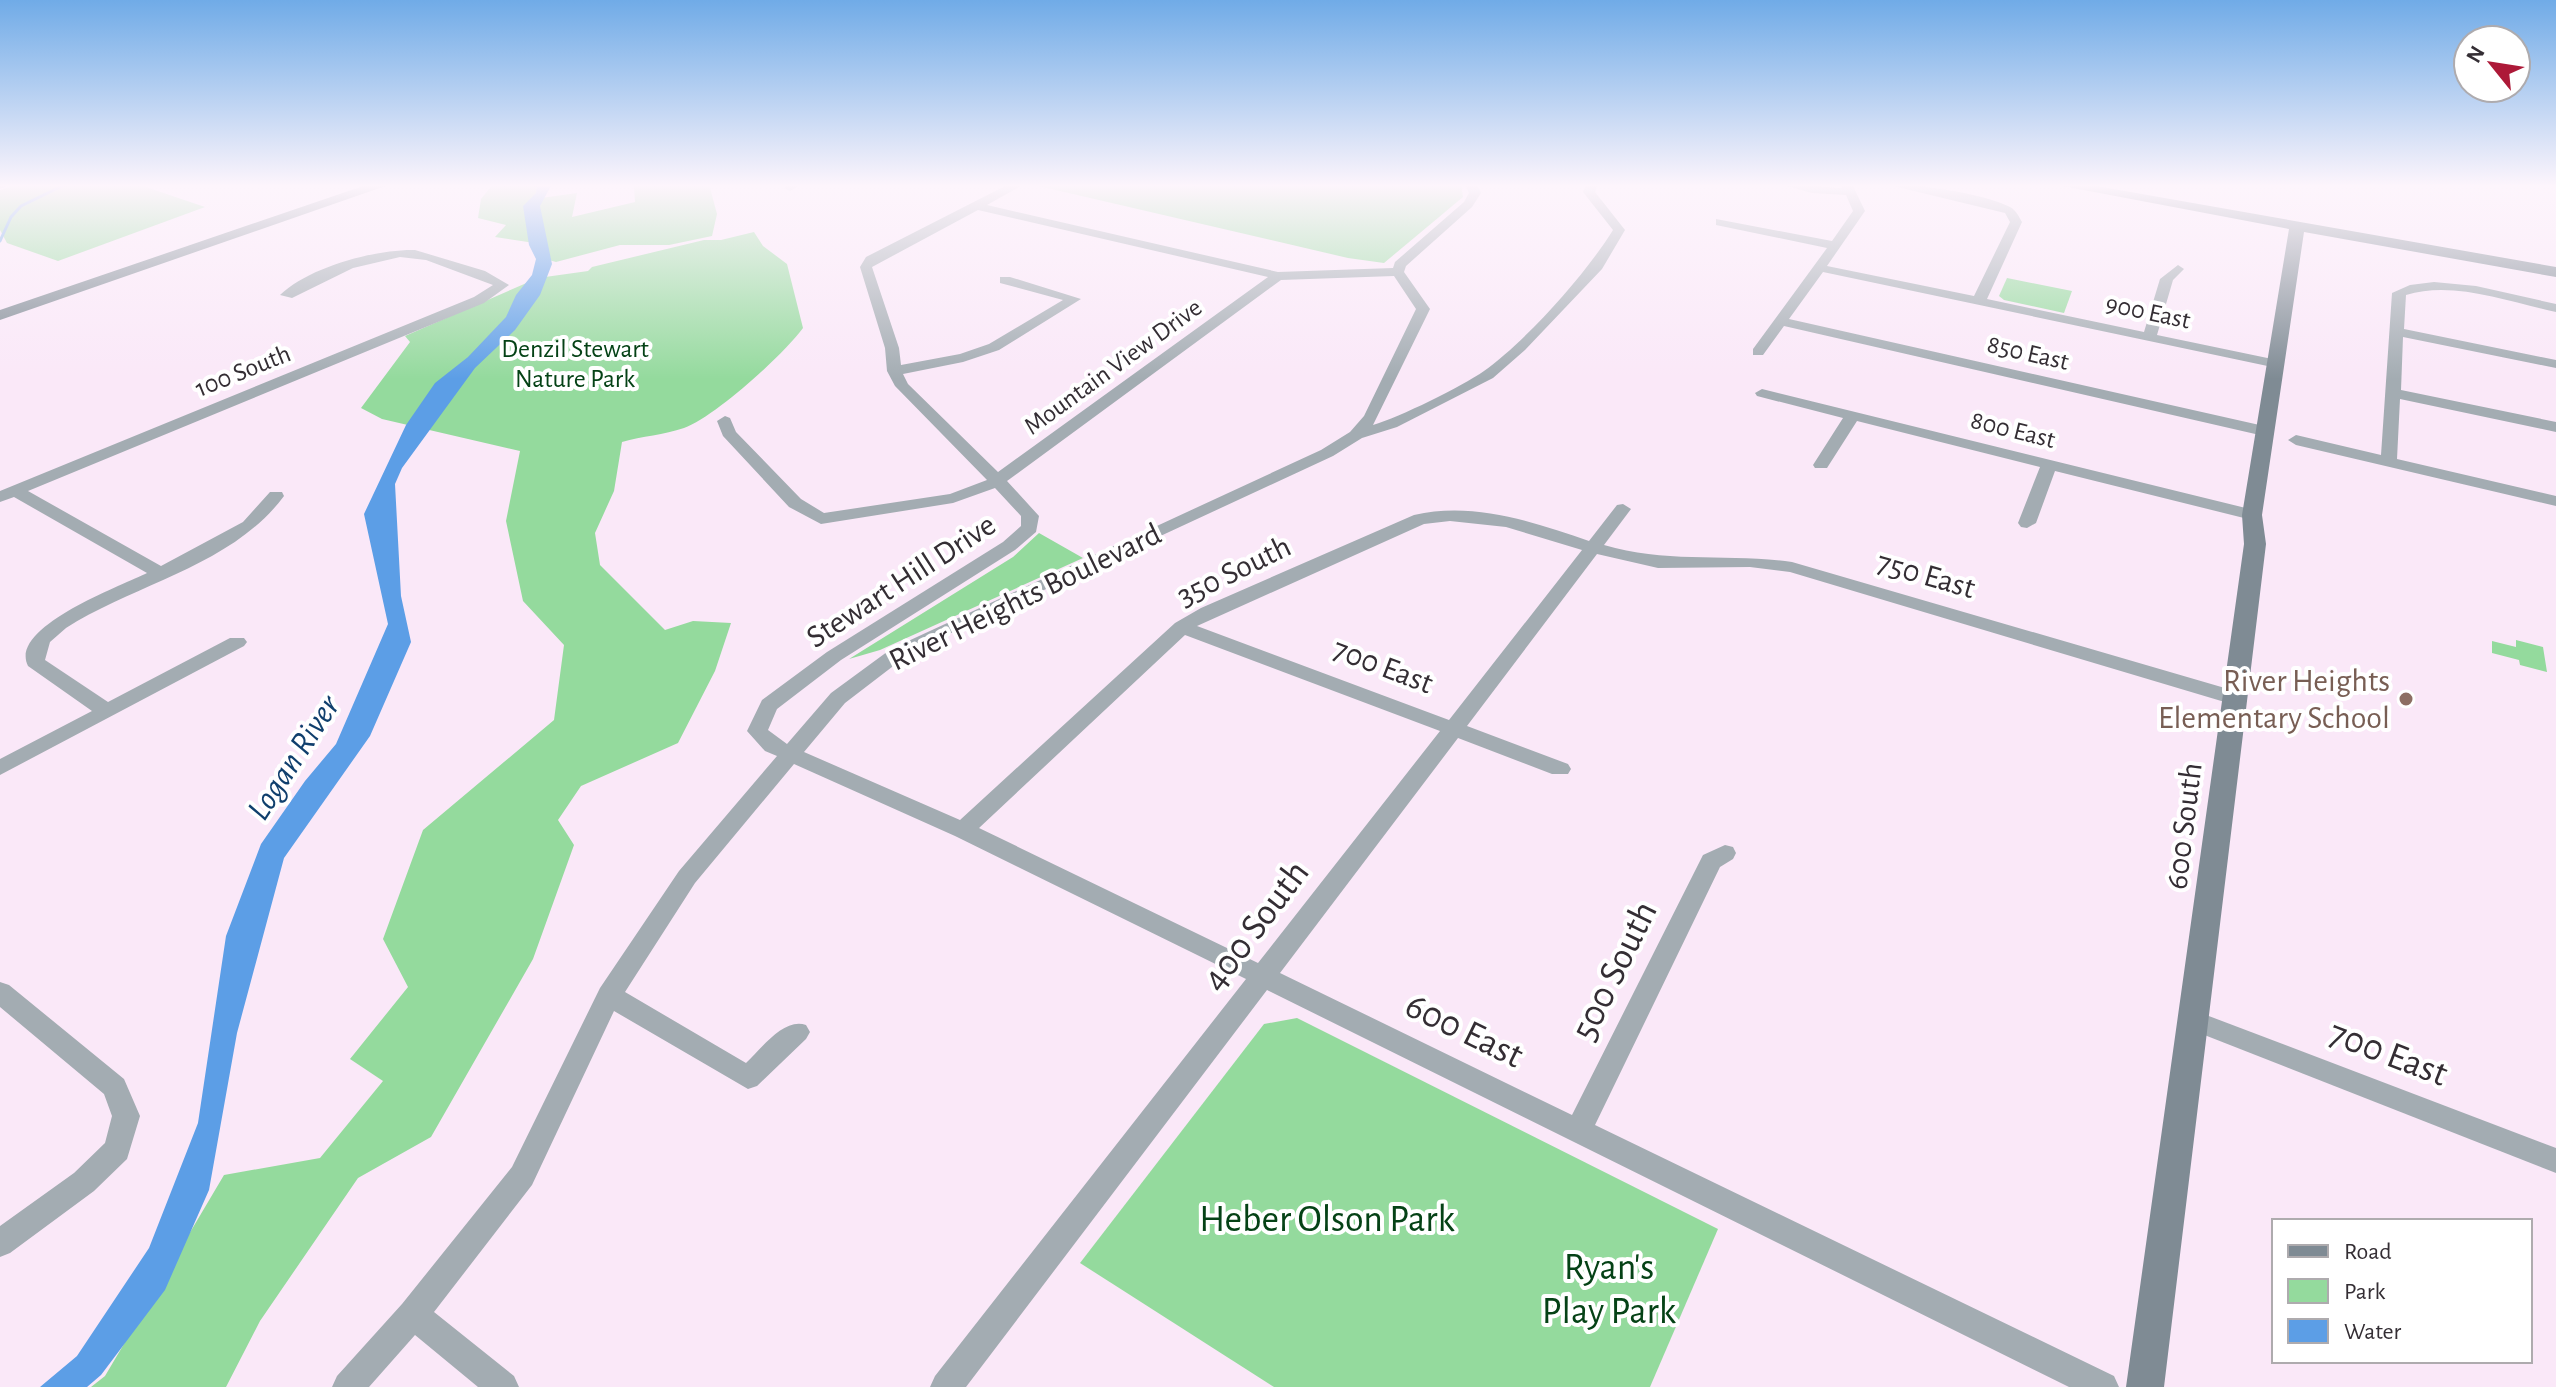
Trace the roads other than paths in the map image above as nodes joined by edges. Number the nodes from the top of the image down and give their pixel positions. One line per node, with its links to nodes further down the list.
1 (194, 249): 19 (street)
2 (893, 249): 26 (street, Stewart Hill Drive)
3 (1161, 249): 14 (street)
4 (1418, 249): 12 (street)
5 (1608, 249): 33 (street)
6 (1834, 249): 10 (street)
7 (2003, 249): 17 (street)
8 (2294, 249): 24 (street, 600 South)
9 (2422, 249): 13 (street)
10 (1820, 268): 17 (street, 900 East); 20 (street)
11 (2178, 269): 22 (street)
12 (1398, 272): 14 (street); 33 (street, River Heights Boulevard)
13 (2556, 272)
14 (1278, 276): 38 (street, Mountain View Drive)
15 (1005, 280): 26 (street)
16 (287, 295): 39 (street, 100 South)
17 (1979, 301): 22 (street, 900 East)
18 (2556, 308): 21 (street)
19 (0, 315)
20 (1781, 321): 23 (street); 32 (street, 850 East)
21 (2398, 332): 25 (street); 28 (street)
22 (2149, 337): 24 (street, 900 East)
23 (1758, 352)
24 (2277, 364): 32 (street, 600 South)
25 (2556, 364)
26 (894, 371): 38 (street, Stewart Hill Drive)
27 (1762, 393): 29 (street, 800 East)
28 (2395, 393): 31 (street); 35 (street)
29 (1853, 415): 36 (street, 800 East); 37 (street)
30 (725, 421): 38 (street, Mountain View Drive)
31 (2556, 427)
32 (2264, 431): 43 (street, 600 South)
33 (1356, 435): 52 (street, River Heights Boulevard)
34 (2296, 440): 35 (street)
35 (2389, 462): 41 (street)
36 (2049, 464): 43 (street, 800 East); 44 (street)
37 (1821, 465)
38 (996, 482): 52 (street, Stewart Hill Drive)
39 (8, 494): 46 (street)
40 (276, 496): 46 (street)
41 (2556, 501)
42 (1623, 509): 45 (street, 400 South)
43 (2252, 515): 49 (street, 600 South)
44 (2027, 523)
45 (1594, 548): 47 (street, 350 South); 49 (street, 750 East); 51 (street, 400 South)
46 (160, 573): 50 (street)
47 (1182, 627): 51 (street, 700 East); 55 (street, 350 South)
48 (237, 642): 50 (street)
49 (2235, 698): 60 (street, 600 South)
50 (107, 711): 53 (street)
51 (1453, 729): 54 (street, 700 East); 57 (street, 400 South)
52 (788, 754): 55 (street, 600 East); 59 (street, River Heights Boulevard)
53 (0, 768)
54 (1560, 769)
55 (963, 830): 57 (street, 600 East)
56 (1725, 853): 62 (street, 500 South)
57 (1263, 975): 62 (street, 600 East); 68 (street, 400 South)
58 (0, 992): 64 (street)
59 (609, 995): 61 (street); 65 (street, River Heights Boulevard)
60 (2193, 1020): 63 (street, 700 East); 70 (street, 600 South)
61 (797, 1032)
62 (1579, 1129): 69 (street, 600 East)
63 (2556, 1161)
64 (0, 1243)
65 (413, 1314): 66 (street, River Heights Boulevard); 67 (street)
66 (348, 1387)
67 (503, 1387)
68 (946, 1387)
69 (2103, 1387)
70 (2145, 1387)

